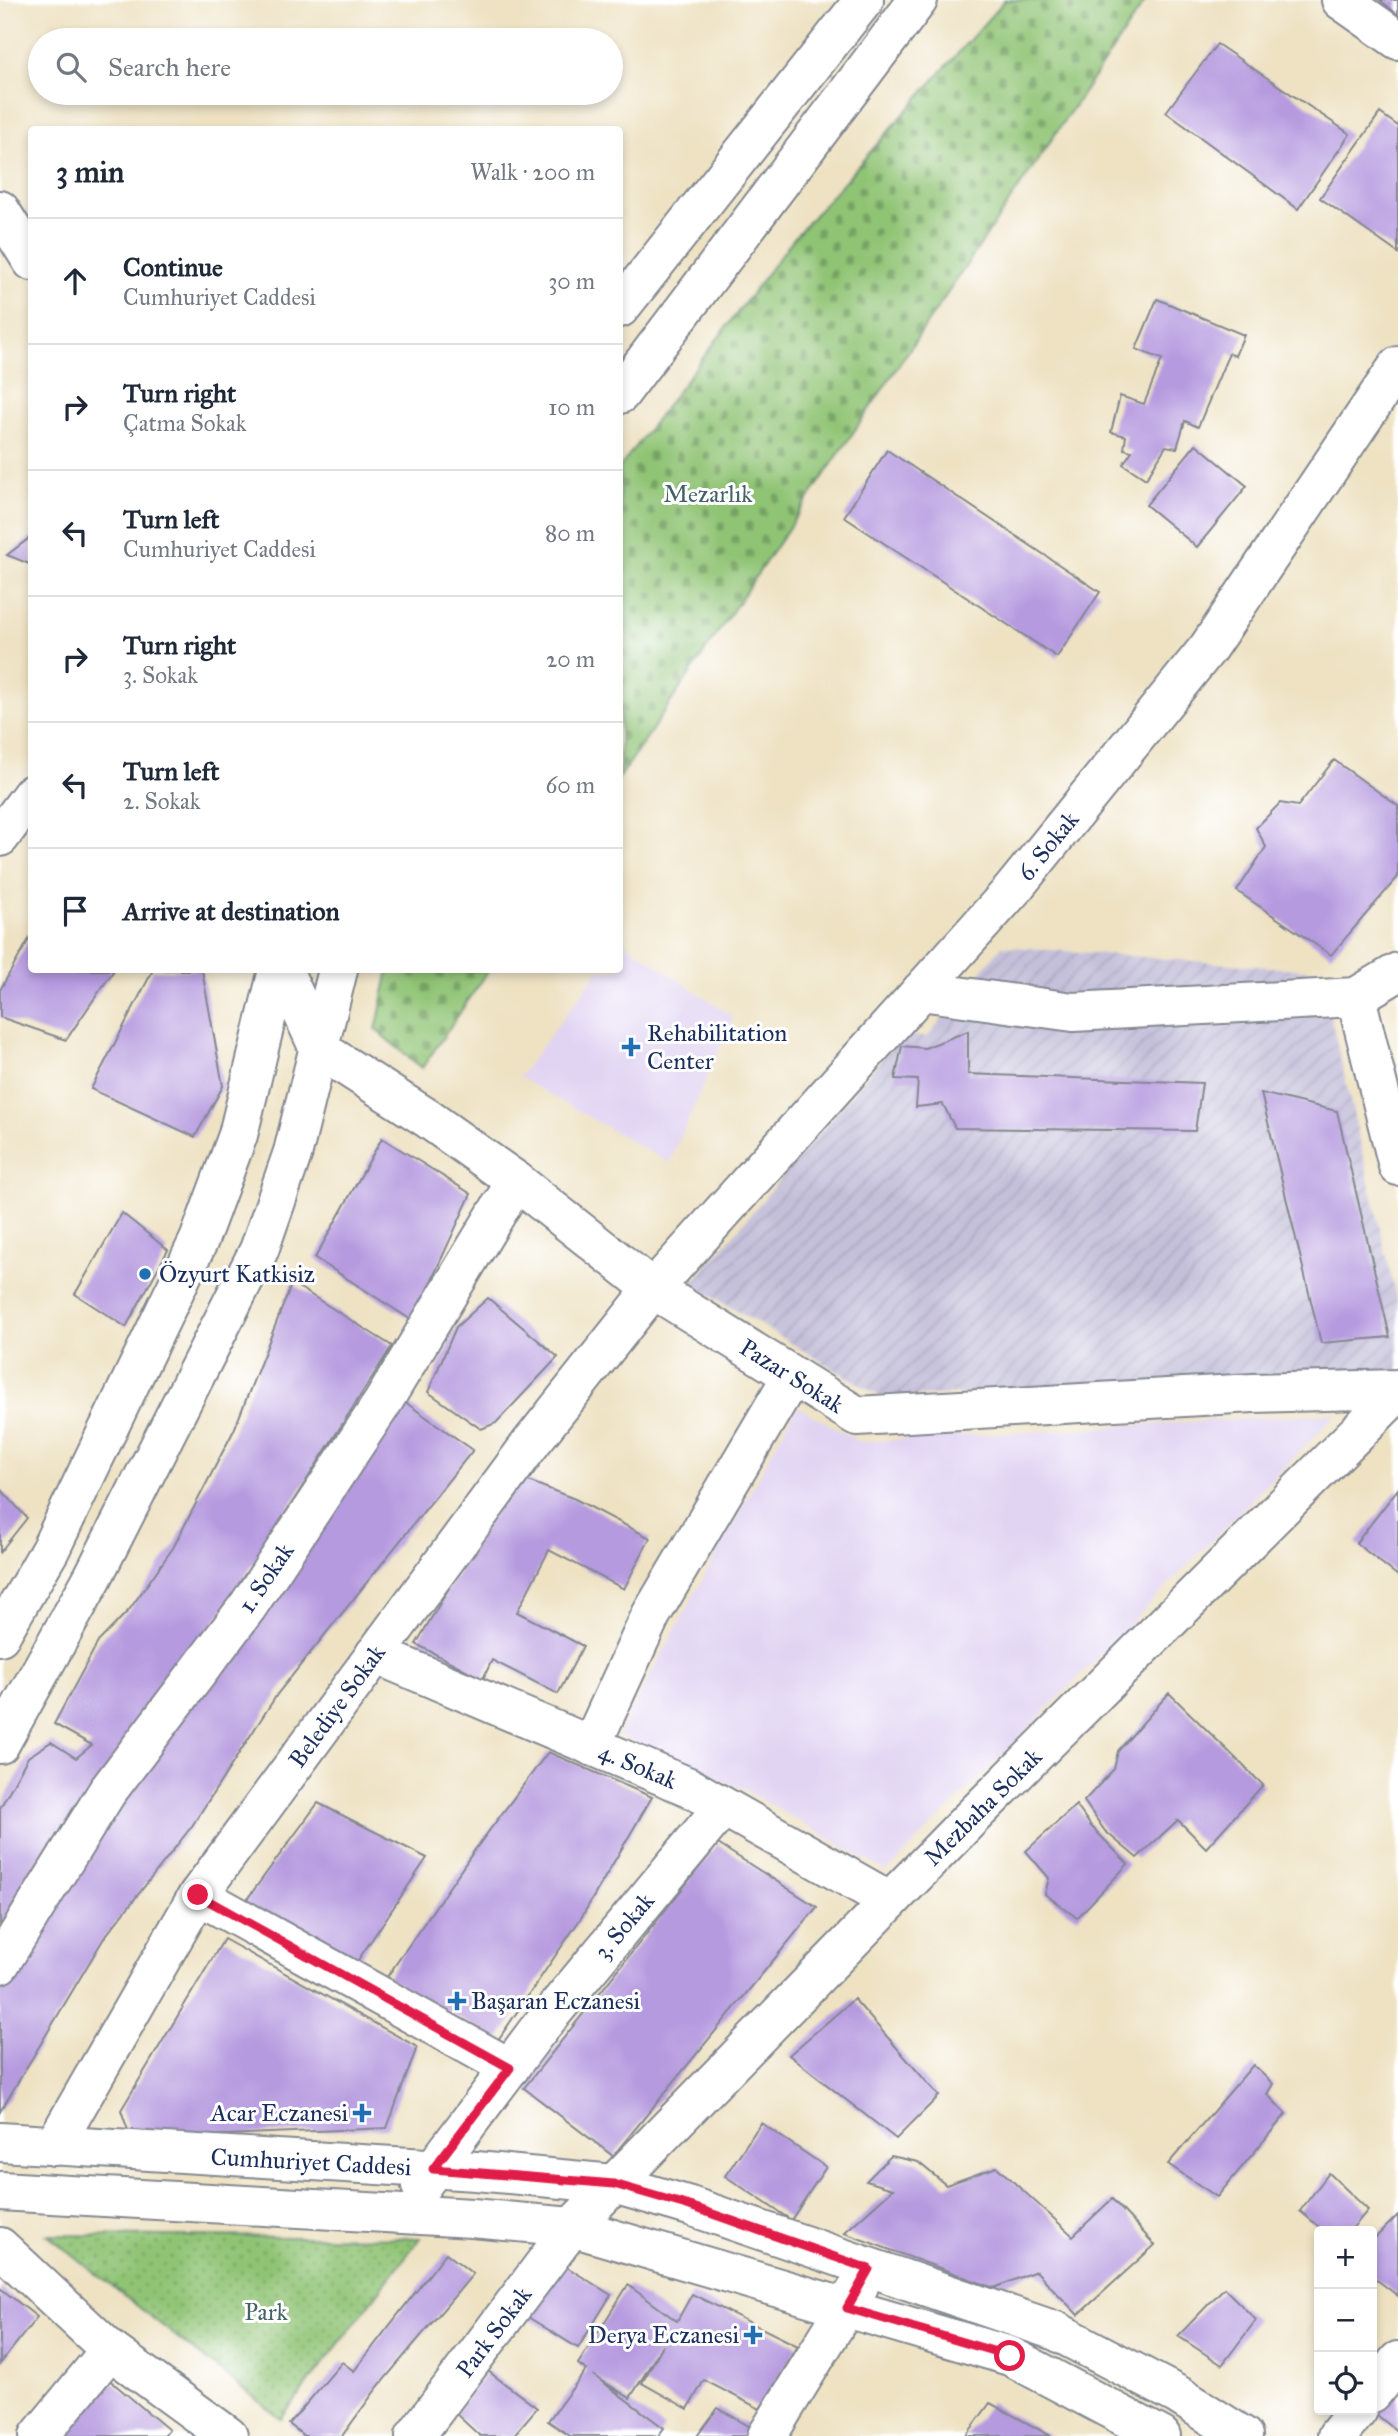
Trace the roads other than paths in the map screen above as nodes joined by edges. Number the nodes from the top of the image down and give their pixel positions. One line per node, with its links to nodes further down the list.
1 (864, 0): 7 (street)
2 (918, 0): 9 (street)
3 (1342, 0): 4 (street)
4 (1398, 40)
5 (0, 210): 6 (street)
6 (28, 255)
7 (623, 304)
8 (1398, 366): 16 (street, 6. Sokak)
9 (623, 390)
10 (28, 799): 11 (street)
11 (0, 836)
12 (1398, 972): 17 (street)
13 (280, 973): 24 (street)
14 (282, 973): 18 (street)
15 (337, 973): 18 (street)
16 (921, 991): 17 (street); 21 (street, 6. Sokak)
17 (1356, 997): 19 (street)
18 (319, 1049): 20 (street, Pazar Sokak); 26 (street)
19 (1398, 1166)
20 (516, 1181): 21 (street, Pazar Sokak); 31 (street, 1. Sokak)
21 (653, 1289): 22 (street, Pazar Sokak); 25 (street, Belediye Sokak)
22 (792, 1376): 23 (street, Pazar Sokak); 27 (street)
23 (1398, 1390): 30 (street, Mezbaha Sokak)
24 (0, 1636)
25 (375, 1654): 27 (street, 4. Sokak); 29 (street, Belediye Sokak)
26 (0, 1744)
27 (591, 1746): 28 (street, 4. Sokak)
28 (723, 1807): 30 (street, 4. Sokak); 32 (street, 3. Sokak)
29 (198, 1895): 32 (street); 34 (street, Belediye Sokak)
30 (890, 1901): 36 (street, Mezbaha Sokak)
31 (0, 1964)
32 (510, 2068): 35 (street, 3. Sokak)
33 (0, 2142): 34 (street, Cumhuriyet Caddesi)
34 (54, 2147): 35 (street, Cumhuriyet Caddesi)
35 (433, 2169): 36 (street, Cumhuriyet Caddesi); 38 (street, 3. Sokak)
36 (614, 2184): 39 (street, Mezbaha Sokak); 41 (street, Cumhuriyet Caddesi)
37 (0, 2191): 38 (street, Cumhuriyet Caddesi)
38 (400, 2214): 39 (street, Cumhuriyet Caddesi)
39 (572, 2227): 42 (street, Cumhuriyet Caddesi); 49 (street, Park Sokak)
40 (0, 2247): 43 (street)
41 (869, 2269): 42 (street); 52 (street, Cumhuriyet Caddesi)
42 (847, 2308): 50 (street); 51 (street, Cumhuriyet Caddesi)
43 (110, 2350): 47 (street); 48 (street)
44 (1398, 2361): 45 (street)
45 (1377, 2387)
46 (1354, 2415): 53 (street)
47 (39, 2436)
48 (228, 2436)
49 (415, 2436)
50 (767, 2436)
51 (1161, 2436)
52 (1243, 2436)
53 (1336, 2436)

